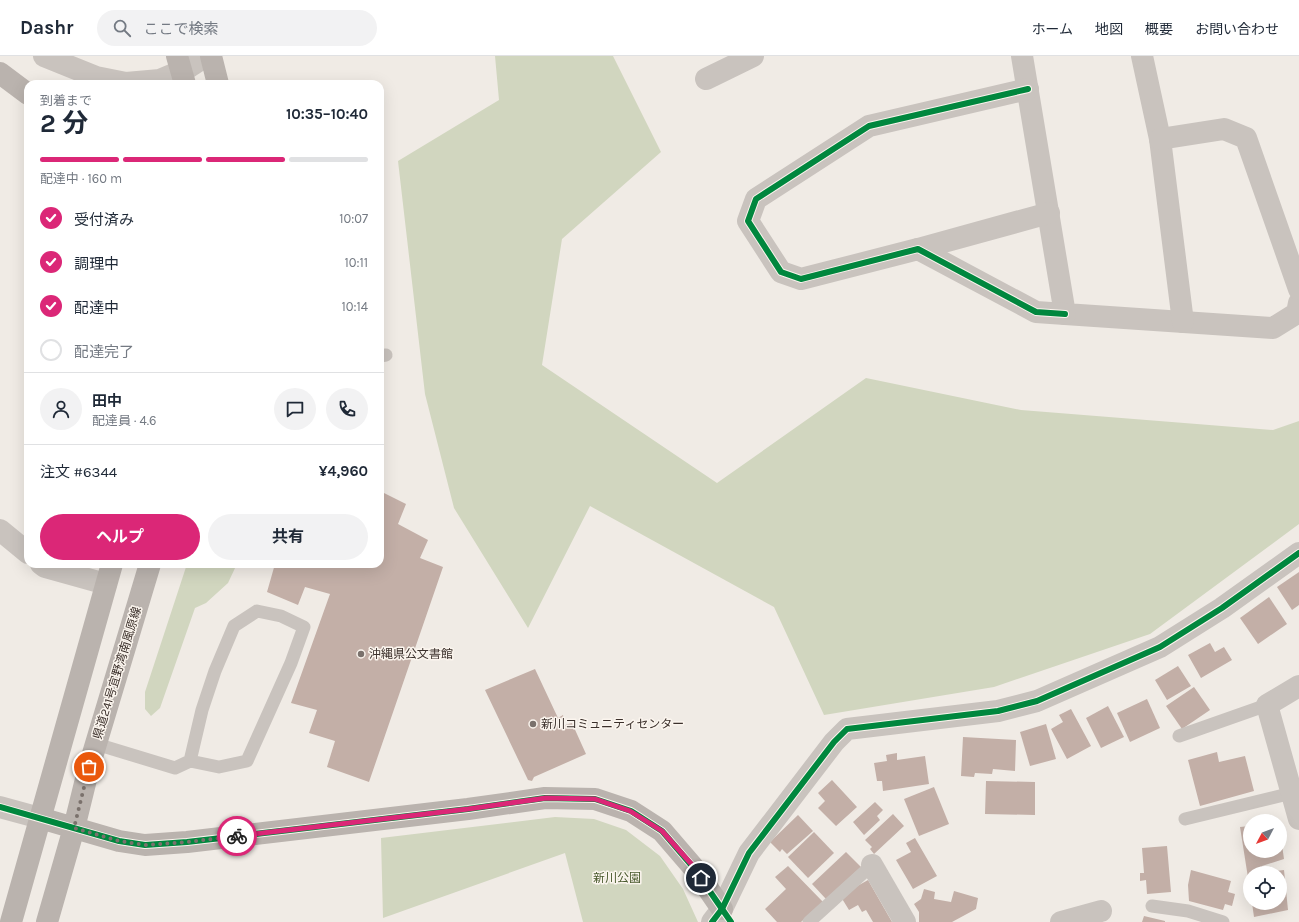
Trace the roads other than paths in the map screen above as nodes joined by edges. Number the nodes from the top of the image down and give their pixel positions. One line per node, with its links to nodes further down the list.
1 (44, 56): 10 (street)
2 (177, 56): 12 (main road)
3 (206, 56): 11 (street)
4 (211, 56): 13 (main road)
5 (753, 56): 9 (street)
6 (1022, 56): 14 (street)
7 (1142, 56): 16 (street)
8 (0, 73): 15 (main road)
9 (706, 79)
10 (111, 80)
11 (160, 80)
12 (184, 80)
13 (217, 80)
14 (1028, 89): 17 (street); 18 (street)
15 (24, 91)
16 (1160, 139): 19 (street); 22 (street)
17 (1049, 213): 18 (street); 21 (street)
18 (918, 249): 21 (street)
19 (1299, 289)
20 (1299, 303): 22 (street)
21 (1066, 314): 22 (street)
22 (1183, 322)
23 (0, 530): 24 (street)
24 (24, 551)
25 (1299, 553): 43 (street)
26 (53, 568): 28 (street)
27 (149, 568): 32 (main road, 県道241号宜野湾南風原線)
28 (109, 574): 36 (main road)
29 (1299, 686): 30 (street)
30 (1267, 705): 31 (lane); 34 (street)
31 (1179, 736)
32 (96, 744): 33 (lane); 39 (main road, 県道241号宜野湾南風原線)
33 (190, 761): 33 (lane)
34 (1292, 793): 37 (street); 38 (lane)
35 (0, 806): 36 (street)
36 (40, 818): 39 (main road); 44 (main road)
37 (1299, 819)
38 (1185, 820)
39 (74, 828): 43 (main road); 45 (main road, 県道241号宜野湾南風原線)
40 (872, 864): 46 (lane); 47 (street)
41 (1152, 906): 49 (lane)
42 (1101, 911): 48 (street)
43 (722, 918)
44 (11, 922)
45 (47, 922)
46 (809, 922)
47 (905, 922)
48 (1061, 922)
49 (1223, 922)

